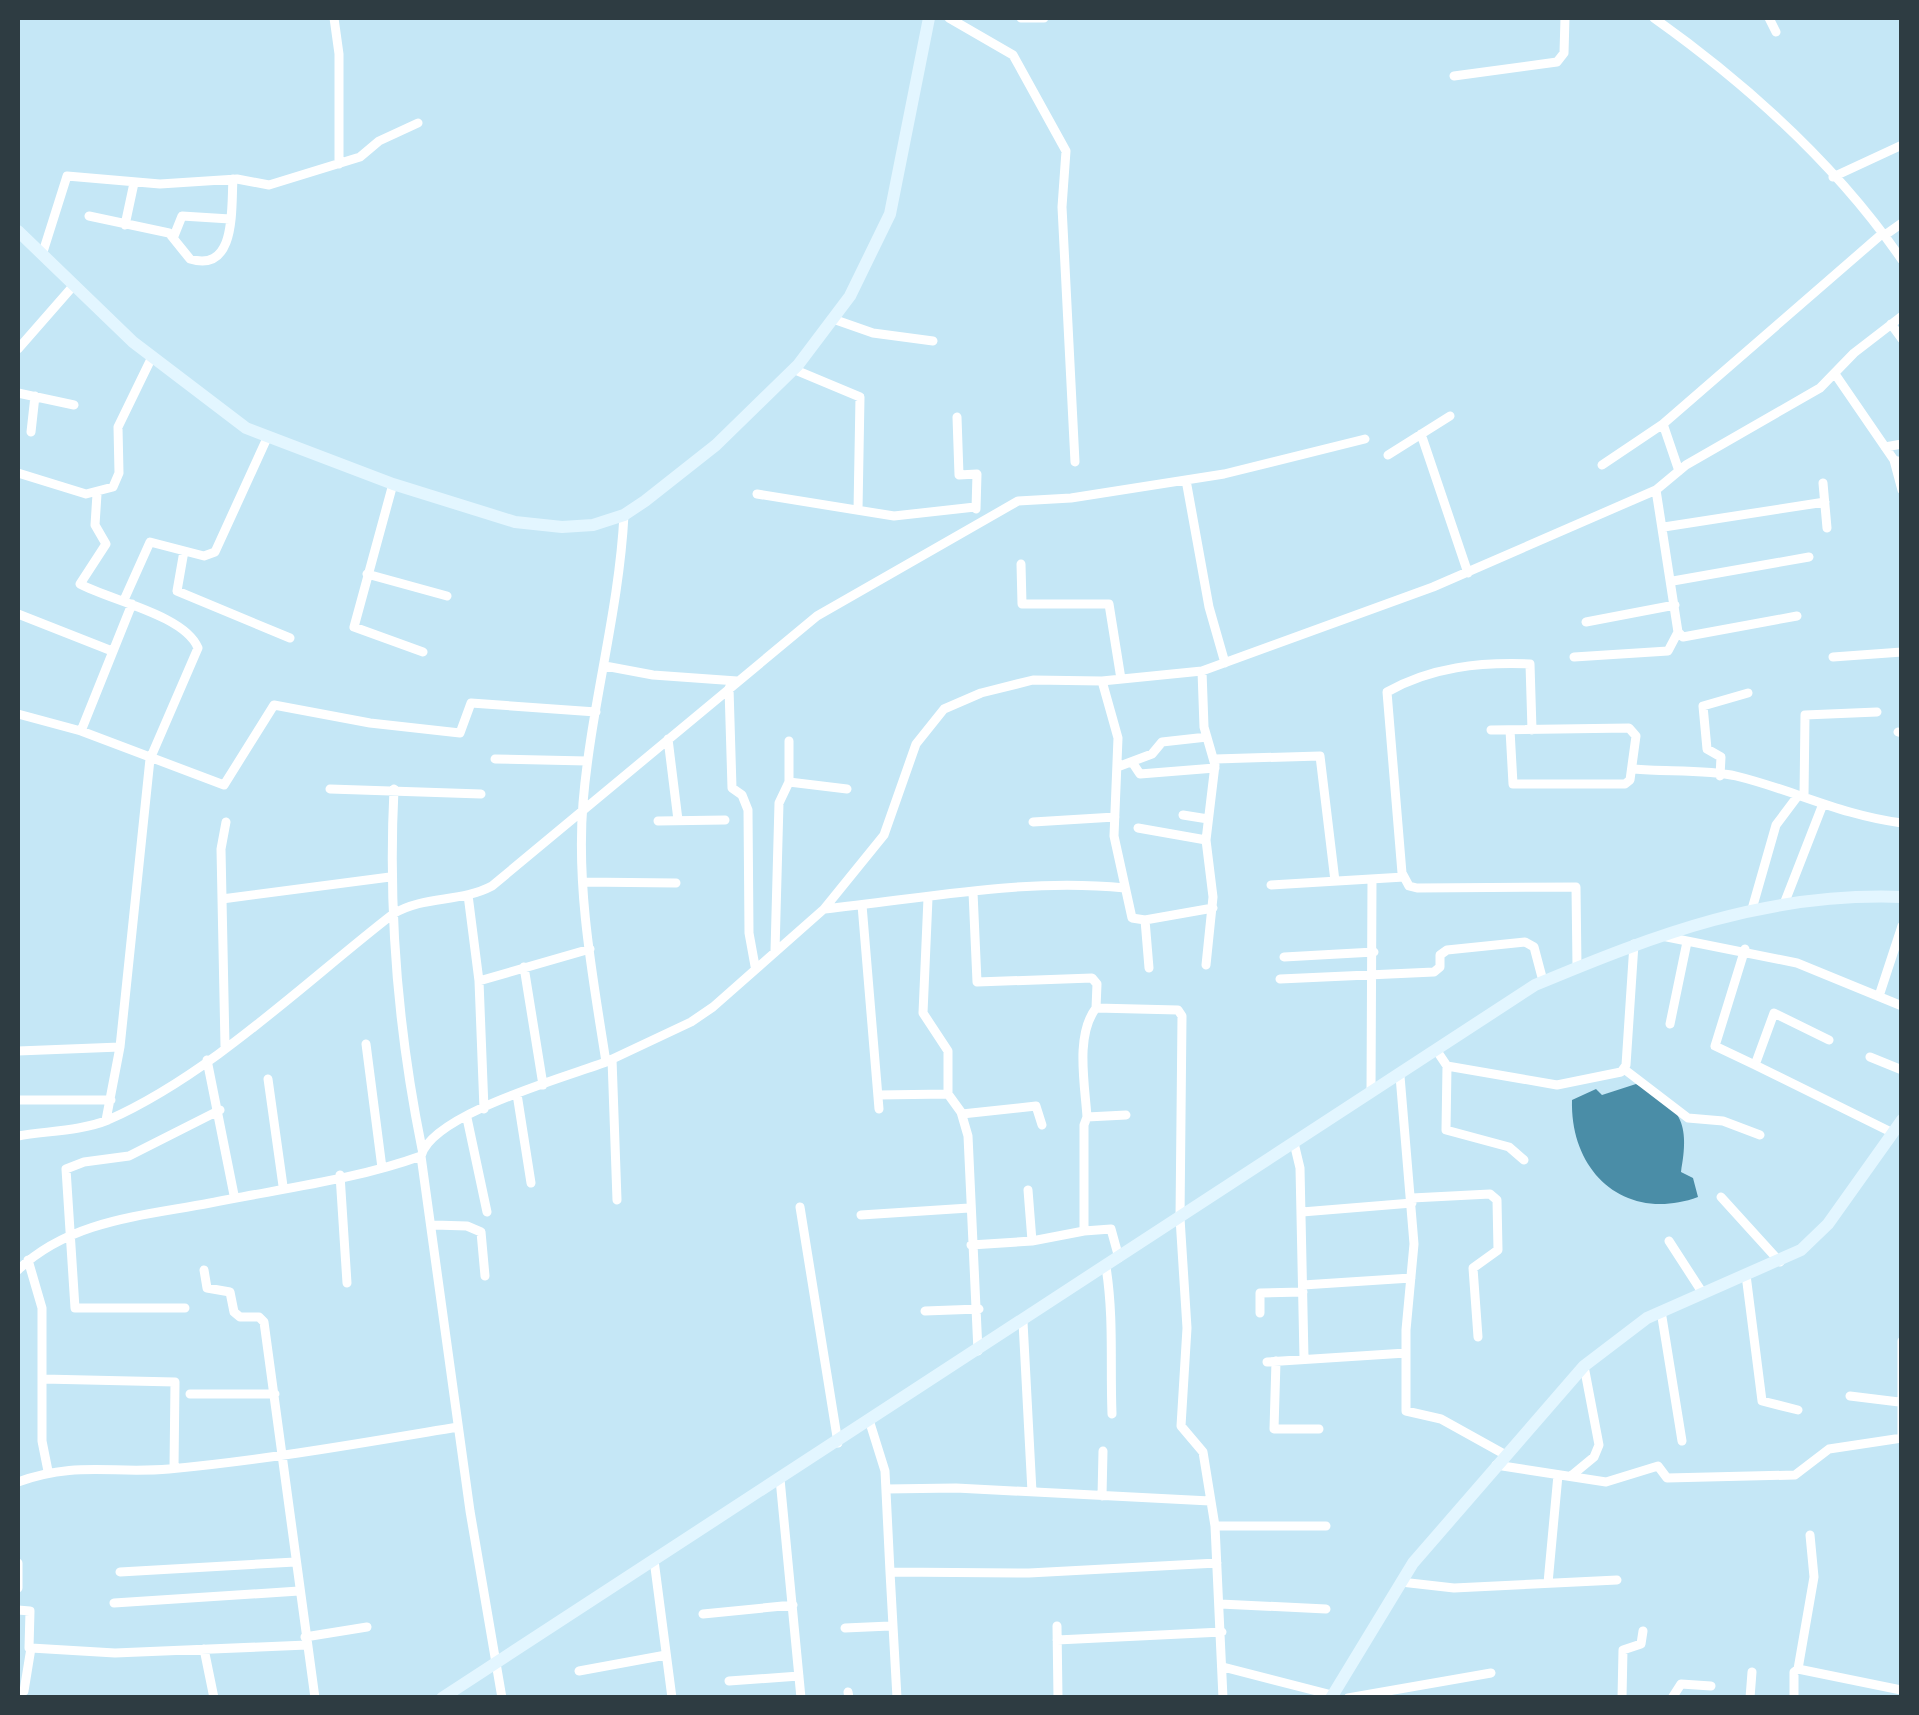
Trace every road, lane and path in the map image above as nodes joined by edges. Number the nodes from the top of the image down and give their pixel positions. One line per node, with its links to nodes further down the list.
1 (334, 18): 13 (street)
2 (929, 18): 28 (street)
3 (949, 18): 50 (street)
4 (1020, 18): 5 (street)
5 (1044, 18)
6 (1566, 18): 10 (street)
7 (1654, 18): 14 (street)
8 (1769, 18): 9 (street)
9 (1776, 32)
10 (1454, 76)
11 (418, 123): 13 (street)
12 (1902, 144): 14 (street)
13 (339, 164): 15 (street)
14 (1834, 177): 22 (street)
15 (233, 179): 16 (street); 18 (street)
16 (134, 183): 20 (street); 24 (street)
17 (88, 216): 20 (street)
18 (230, 219): 23 (street); 23 (street)
19 (1902, 223): 22 (street)
20 (125, 225): 23 (street)
21 (18, 231): 24 (street)
22 (1884, 234): 25 (street); 41 (street)
23 (174, 236)
24 (42, 255): 26 (street)
25 (1902, 260)
26 (74, 285): 32 (street); 33 (street)
27 (1902, 316): 29 (street)
28 (833, 319): 31 (street); 34 (street)
29 (1892, 324): 30 (street); 35 (street)
30 (1902, 339)
31 (934, 341)
32 (18, 350)
33 (152, 356): 44 (street); 59 (street)
34 (793, 369): 63 (street); 64 (street)
35 (1835, 374): 47 (street); 52 (street)
36 (18, 392): 37 (street)
37 (35, 396): 38 (street); 42 (street)
38 (74, 405)
39 (1450, 416): 43 (street)
40 (957, 417): 62 (street)
41 (1662, 424): 51 (street); 52 (street)
42 (31, 432)
43 (1421, 434): 48 (street); 71 (street)
44 (268, 436): 56 (street); 68 (street)
45 (1365, 438): 54 (street)
46 (1902, 444): 47 (street)
47 (1886, 447): 49 (street)
48 (1388, 455)
49 (1898, 461): 58 (street)
50 (1075, 462)
51 (1602, 465)
52 (1679, 471): 57 (street)
53 (18, 473): 59 (street)
54 (1186, 480): 65 (street); 87 (street)
55 (1823, 483): 61 (street)
56 (394, 484): 64 (street); 72 (street)
57 (1656, 490): 66 (street); 71 (street)
58 (1902, 490)
59 (97, 494): 75 (street)
60 (757, 494): 63 (street)
61 (1825, 502): 66 (street); 67 (street)
62 (975, 507): 63 (street); 65 (street)
63 (858, 510)
64 (624, 515): 88 (street)
65 (979, 521): 91 (street)
66 (1664, 526): 73 (street)
67 (1827, 528)
68 (184, 551): 75 (street); 81 (street)
69 (1809, 558): 73 (street)
70 (1020, 564): 90 (street)
71 (1468, 573): 87 (street)
72 (368, 574): 74 (street); 83 (street)
73 (1673, 581): 76 (street)
74 (447, 596)
75 (128, 602): 82 (street); 105 (street)
76 (1675, 605): 79 (street); 80 (street)
77 (18, 614): 82 (street)
78 (1797, 616): 80 (street)
79 (1586, 622)
80 (1678, 632): 85 (street)
81 (290, 638)
82 (112, 651): 98 (street)
83 (423, 652)
84 (1902, 652): 86 (street)
85 (1574, 657)
86 (1833, 657)
87 (1225, 663): 89 (street)
88 (604, 666): 91 (street); 95 (street)
89 (1202, 671): 90 (street); 102 (street)
90 (1122, 680): 92 (street)
91 (738, 681): 93 (street)
92 (1102, 682): 110 (street); 149 (street)
93 (728, 688): 103 (street); 162 (street)
94 (1748, 692): 112 (street)
95 (596, 712): 105 (street); 107 (street)
96 (1877, 712): 118 (street)
97 (18, 714): 98 (street)
98 (81, 730): 105 (street)
99 (1490, 730): 100 (street)
100 (1510, 730): 101 (street); 111 (street)
101 (1532, 730): 111 (street); 133 (street)
102 (1207, 737): 108 (street); 109 (street)
103 (668, 740): 120 (street); 125 (street)
104 (789, 741): 113 (street)
105 (150, 759): 177 (street)
106 (495, 759): 107 (street)
107 (587, 761): 120 (street)
108 (1132, 762): 109 (street); 110 (street)
109 (1215, 763): 123 (street); 135 (street)
110 (1120, 766): 122 (street)
111 (1634, 769): 112 (street)
112 (1720, 776): 118 (street)
113 (789, 782): 116 (street); 158 (street)
114 (330, 789): 115 (street)
115 (394, 789): 117 (street); 132 (street)
116 (847, 789)
117 (482, 794)
118 (1801, 797): 119 (street); 148 (street)
119 (1823, 804): 129 (street); 145 (street)
120 (582, 808): 136 (street); 141 (street)
121 (1182, 815): 123 (street)
122 (1115, 817): 128 (street); 139 (street)
123 (1208, 819): 131 (street)
124 (658, 820): 125 (street)
125 (678, 820): 126 (street)
126 (725, 820)
127 (226, 822): 144 (street)
128 (1033, 822)
129 (1902, 823)
130 (1138, 828): 131 (street)
131 (1206, 840): 147 (street)
132 (390, 877): 144 (street); 150 (street)
133 (1404, 877): 134 (street); 164 (street)
134 (1372, 879): 135 (street); 159 (street)
135 (1335, 881): 138 (street)
136 (584, 882): 137 (street); 156 (street)
137 (676, 883)
138 (1271, 885)
139 (1125, 888): 140 (street); 151 (street)
140 (973, 892): 143 (street); 172 (street)
141 (468, 895): 150 (street); 168 (street)
142 (1902, 897): 145 (street)
143 (928, 898): 146 (street); 192 (street)
144 (222, 899): 176 (street)
145 (1784, 904): 148 (street)
146 (862, 905): 149 (street); 193 (street)
147 (1213, 908): 151 (street); 161 (street)
148 (1752, 908): 153 (street)
149 (824, 909): 158 (street)
150 (392, 914): 176 (street); 210 (street)
151 (1145, 920): 165 (street)
152 (1902, 926): 170 (street)
153 (1659, 936): 154 (street); 155 (street)
154 (1687, 942): 157 (street); 173 (street)
155 (1634, 944): 164 (street); 185 (street)
156 (590, 948): 163 (street); 182 (street)
157 (1745, 950): 170 (street); 183 (street)
158 (775, 951): 162 (street)
159 (1374, 952): 160 (street); 166 (street)
160 (1284, 957)
161 (1206, 965)
162 (754, 966): 182 (street)
163 (524, 967): 168 (street); 189 (street)
164 (1577, 967): 169 (street)
165 (1149, 968)
166 (1374, 974): 167 (street); 169 (street); 190 (street)
167 (1280, 978)
168 (478, 982): 196 (street)
169 (1543, 982): 179 (street)
170 (1879, 996): 171 (street)
171 (1902, 1006)
172 (1096, 1008): 201 (street); 226 (street)
173 (1670, 1024)
174 (1829, 1040): 183 (street)
175 (366, 1044): 212 (street)
176 (225, 1046): 181 (street)
177 (120, 1047): 178 (street); 195 (street)
178 (18, 1051)
179 (1436, 1051): 184 (street); 187 (street)
180 (1870, 1057): 186 (street)
181 (207, 1060): 198 (street); 203 (street)
182 (609, 1061): 189 (street); 219 (street)
183 (1755, 1064): 206 (street)
184 (1446, 1066): 185 (street); 211 (street)
185 (1624, 1069): 207 (street)
186 (1902, 1070)
187 (1400, 1076): 190 (street); 220 (street)
188 (268, 1079): 215 (street)
189 (543, 1085): 191 (street)
190 (1372, 1092): 209 (street)
191 (517, 1094): 196 (street); 214 (street)
192 (948, 1094): 193 (street); 199 (street)
193 (878, 1095): 197 (street)
194 (20, 1100): 195 (street)
195 (111, 1100): 203 (street)
196 (484, 1108): 202 (street)
197 (879, 1108)
198 (220, 1110): 217 (street); 229 (street)
199 (962, 1114): 205 (street); 222 (street)
200 (1126, 1115): 201 (street)
201 (1087, 1117): 228 (street)
202 (467, 1118): 210 (street); 223 (street)
203 (106, 1120): 208 (street)
204 (1902, 1120): 206 (street)
205 (1042, 1125)
206 (1893, 1133): 235 (street)
207 (1760, 1135)
208 (18, 1136)
209 (1294, 1143): 224 (street); 226 (street)
210 (422, 1152): 212 (street); 227 (street)
211 (1524, 1160)
212 (382, 1168): 213 (street)
213 (340, 1175): 215 (street); 242 (street)
214 (531, 1182)
215 (283, 1186): 217 (street)
216 (1028, 1190): 230 (street)
217 (234, 1195): 229 (street)
218 (1721, 1197): 235 (street)
219 (616, 1200)
220 (1412, 1200): 224 (street); 241 (street); 251 (street)
221 (800, 1207): 271 (street)
222 (969, 1208): 225 (street); 232 (street)
223 (487, 1212)
224 (1302, 1212): 243 (street)
225 (862, 1215)
226 (1180, 1218): 233 (street); 285 (street)
227 (434, 1225): 240 (street); 267 (street)
228 (1084, 1232): 230 (street); 233 (street)
229 (70, 1236): 234 (street); 245 (street)
230 (1032, 1241): 232 (street)
231 (1669, 1241): 244 (street)
232 (972, 1245): 246 (street)
233 (1119, 1258): 236 (street)
234 (28, 1260): 237 (street); 258 (street)
235 (1780, 1262): 239 (street)
236 (1106, 1267): 250 (street); 265 (street)
237 (18, 1270)
238 (204, 1270): 261 (street)
239 (1746, 1275): 244 (street); 264 (street)
240 (486, 1276)
241 (1411, 1278): 243 (street); 254 (street)
242 (347, 1283)
243 (1303, 1288): 249 (street); 256 (street)
244 (1702, 1292): 248 (street)
245 (186, 1308)
246 (979, 1309): 247 (street); 253 (street)
247 (925, 1311)
248 (1661, 1311): 257 (street); 270 (street)
249 (1260, 1313)
250 (1023, 1322): 253 (street); 283 (street)
251 (1478, 1337)
252 (1902, 1341): 255 (street)
253 (978, 1351): 266 (street)
254 (1406, 1353): 256 (street); 273 (street)
255 (1901, 1353): 259 (street)
256 (1304, 1358): 268 (street)
257 (1584, 1366): 273 (street); 279 (street)
258 (43, 1379): 276 (street); 277 (street)
259 (1900, 1383): 263 (street)
260 (190, 1394): 261 (street)
261 (275, 1394): 274 (street)
262 (1850, 1396): 263 (street)
263 (1900, 1402): 269 (street)
264 (1798, 1410)
265 (1112, 1414)
266 (870, 1422): 271 (street); 282 (street)
267 (458, 1427): 274 (street); 317 (street)
268 (1319, 1428)
269 (1902, 1438): 279 (street)
270 (1682, 1441)
271 (838, 1443): 280 (street)
272 (1103, 1452): 284 (street)
273 (1504, 1454): 275 (street)
274 (284, 1456): 276 (street); 290 (street)
275 (1493, 1465): 278 (street); 296 (street)
276 (174, 1468): 277 (street)
277 (48, 1471): 281 (street)
278 (1558, 1475): 279 (street); 297 (street)
279 (1571, 1476)
280 (780, 1479): 289 (street); 301 (street)
281 (18, 1482)
282 (886, 1489): 283 (street); 294 (street)
283 (1032, 1492): 284 (street)
284 (1102, 1496): 285 (street)
285 (1210, 1501): 286 (street)
286 (1214, 1526): 287 (street); 291 (street)
287 (1326, 1526)
288 (1810, 1535): 319 (street)
289 (654, 1560): 316 (street); 317 (street)
290 (296, 1562): 293 (street); 299 (street)
291 (1217, 1562): 294 (street); 302 (street)
292 (18, 1563): 298 (street)
293 (120, 1572)
294 (890, 1572): 306 (street)
295 (1617, 1580): 297 (street)
296 (1401, 1582): 297 (street); 328 (street)
297 (1548, 1584)
298 (18, 1588)
299 (299, 1590): 300 (street); 313 (street)
300 (114, 1602)
301 (792, 1604): 305 (street); 323 (street)
302 (1220, 1604): 303 (street); 310 (street)
303 (1326, 1609)
304 (18, 1610): 314 (street)
305 (703, 1614)
306 (890, 1626): 309 (street); 335 (street)
307 (1058, 1626): 312 (street)
308 (367, 1627): 313 (street)
309 (845, 1628)
310 (1222, 1632): 312 (street); 318 (street)
311 (1642, 1632): 339 (street)
312 (1057, 1640): 336 (street)
313 (306, 1641): 315 (street); 330 (street)
314 (29, 1648): 315 (street); 327 (street)
315 (204, 1649): 329 (street)
316 (666, 1655): 320 (street); 333 (street)
317 (495, 1663): 331 (street); 332 (street)
318 (1223, 1667): 328 (street); 337 (street)
319 (1798, 1669): 326 (street); 342 (street)
320 (579, 1671)
321 (1752, 1672): 341 (street)
322 (1491, 1673): 338 (street)
323 (799, 1676): 324 (street); 334 (street)
324 (729, 1681)
325 (1710, 1686): 340 (street)
326 (1901, 1689): 343 (street)
327 (21, 1694)
328 (1332, 1696)
329 (214, 1698)
330 (315, 1698)
331 (442, 1698)
332 (502, 1698)
333 (672, 1698)
334 (801, 1698)
335 (897, 1698)
336 (1058, 1698)
337 (1223, 1698)
338 (1348, 1698)
339 (1622, 1698)
340 (1672, 1698)
341 (1750, 1698)
342 (1794, 1698)
343 (1901, 1698)

